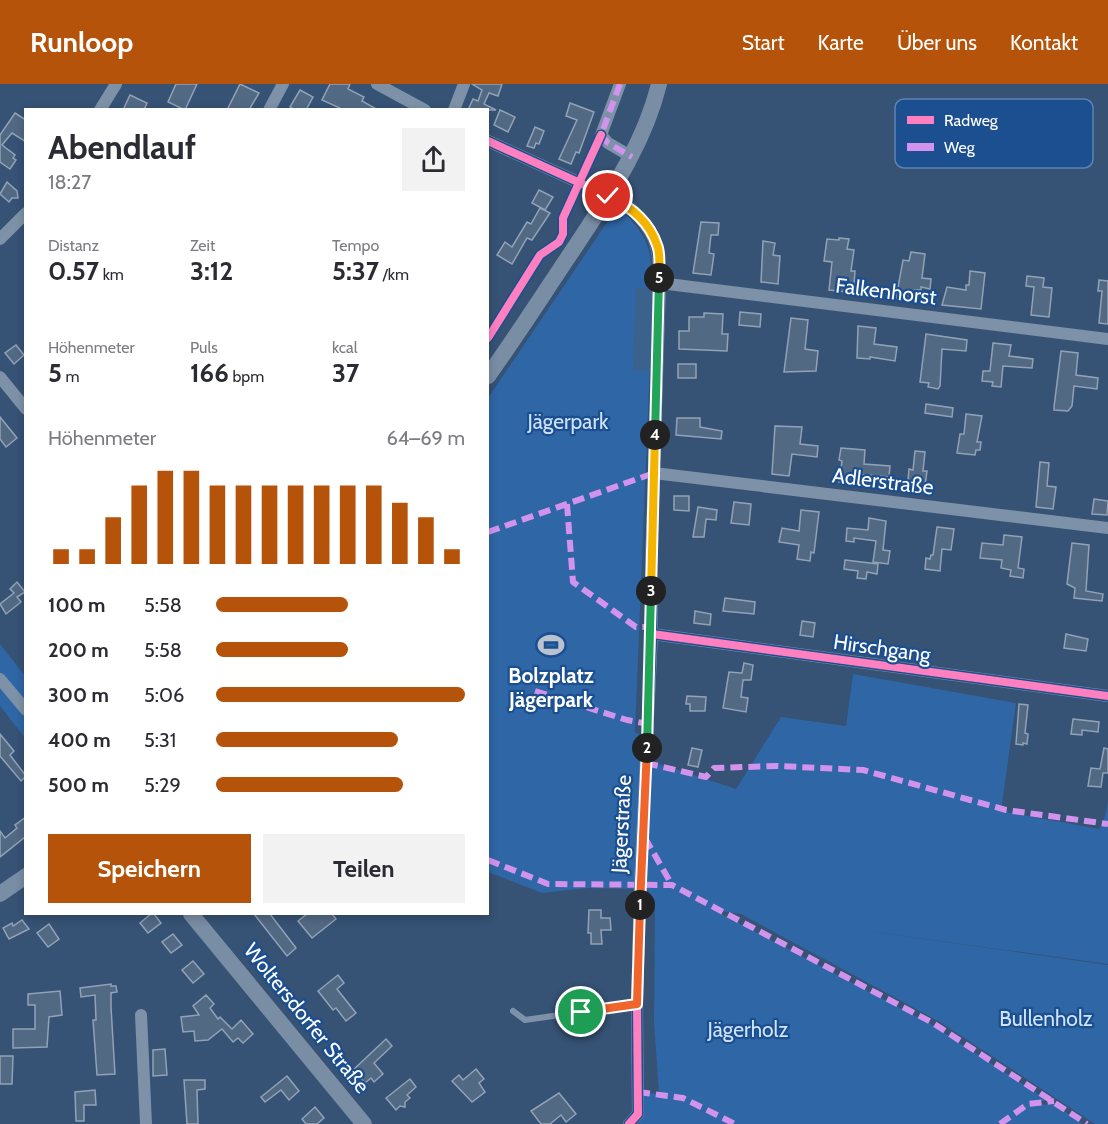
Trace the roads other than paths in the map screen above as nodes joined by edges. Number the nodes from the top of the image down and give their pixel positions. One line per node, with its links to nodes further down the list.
1 (116, 84): 7 (street)
2 (283, 84): 8 (street)
3 (377, 84): 9 (street)
4 (464, 84): 10 (street)
5 (620, 84): 12 (street)
6 (659, 84): 12 (street)
7 (101, 108)
8 (270, 108)
9 (421, 108)
10 (455, 108)
11 (489, 141): 13 (street, Jägerstraße)
12 (632, 157): 13 (street)
13 (608, 196): 16 (street, Jägerstraße); 18 (street)
14 (24, 215): 15 (street)
15 (0, 239)
16 (660, 283): 17 (street, Falkenhorst); 21 (street, Jägerstraße)
17 (1108, 339)
18 (489, 374)
19 (0, 377): 20 (street)
20 (24, 407)
21 (654, 473): 22 (street, Adlerstraße); 23 (street, Jägerstraße)
22 (1108, 528)
23 (652, 633): 25 (street, Hirschgang); 30 (street, Jägerstraße)
24 (0, 679): 26 (street)
25 (1108, 696)
26 (24, 708)
27 (24, 877): 28 (street)
28 (0, 894)
29 (192, 915): 34 (street, Woltersdorfer Straße)
30 (637, 1004): 31 (lane); 35 (street, Jägerstraße)
31 (513, 1011)
32 (141, 1015): 33 (street)
33 (146, 1124)
34 (364, 1124)
35 (629, 1124)

